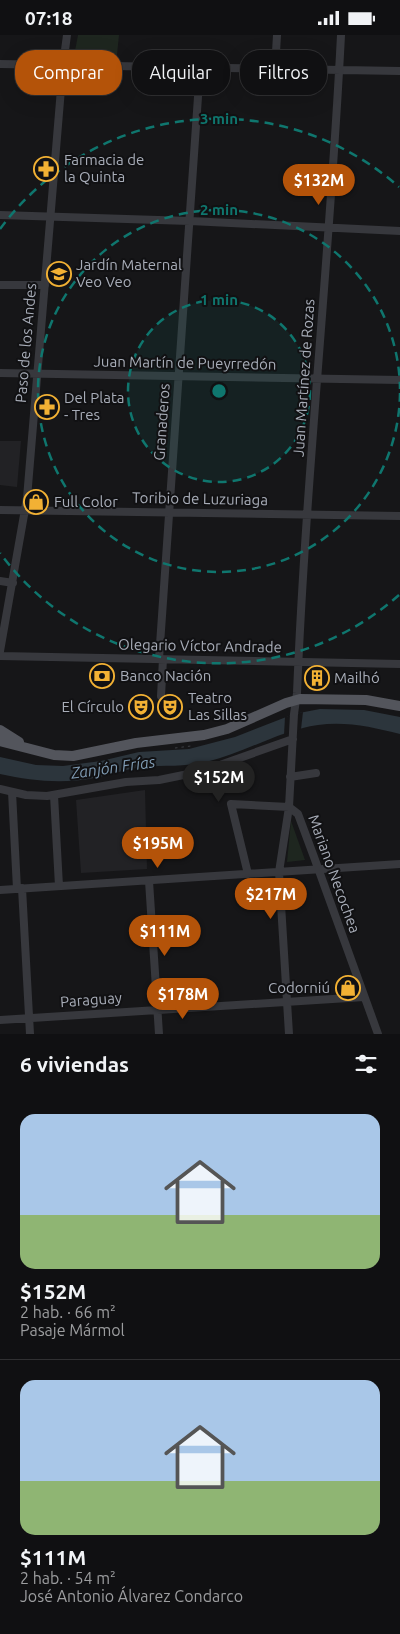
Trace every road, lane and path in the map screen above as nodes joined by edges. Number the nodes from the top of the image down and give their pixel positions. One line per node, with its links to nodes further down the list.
1 (67, 35): 4 (street, Paso de los Andes)
2 (277, 35): 5 (street)
3 (341, 35): 9 (street, Juan Martínez de Rozas)
4 (65, 50)
5 (276, 50)
6 (0, 64): 7 (street)
7 (15, 64)
8 (327, 70): 9 (street)
9 (339, 70): 10 (street); 16 (street, Juan Martínez de Rozas)
10 (400, 71)
11 (61, 95): 14 (street, Paso de los Andes)
12 (198, 95): 15 (street, Granaderos)
13 (0, 215): 14 (street)
14 (51, 217): 15 (street); 19 (street, Paso de los Andes)
15 (190, 221): 16 (street); 22 (street, Granaderos)
16 (329, 228): 17 (street); 23 (street, Juan Martínez de Rozas)
17 (400, 231)
18 (0, 285): 19 (street)
19 (45, 285): 21 (street, Paso de los Andes)
20 (0, 373): 21 (street, Juan Martín de Pueyrredón)
21 (37, 374): 22 (street, Juan Martín de Pueyrredón); 26 (street, Paso de los Andes)
22 (180, 376): 23 (street, Juan Martín de Pueyrredón); 27 (street, Granaderos)
23 (317, 379): 24 (street, Juan Martín de Pueyrredón); 28 (street, Juan Martínez de Rozas)
24 (400, 380)
25 (0, 510): 26 (street, Toribio de Luzuriaga)
26 (25, 510): 27 (street, Toribio de Luzuriaga); 31 (street, Paso de los Andes)
27 (169, 513): 28 (street, Toribio de Luzuriaga); 34 (street, Granaderos)
28 (308, 515): 29 (street, Toribio de Luzuriaga); 35 (street, Juan Martínez de Rozas)
29 (400, 516)
30 (0, 581): 31 (street)
31 (13, 583): 32 (street, Paso de los Andes)
32 (0, 651)
33 (0, 656): 34 (street, Olegario Víctor Andrade)
34 (161, 659): 35 (street, Olegario Víctor Andrade); 37 (street, Granaderos)
35 (298, 662): 36 (street, Olegario Víctor Andrade); 38 (street, Juan Martínez de Rozas)
36 (400, 664)
37 (161, 696)
38 (296, 700): 39 (main road); 40 (street, Juan Martínez de Rozas); 44 (main road)
39 (400, 707)
40 (294, 719): 42 (street, Mariano Necochea)
41 (0, 731): 44 (main road)
42 (293, 736): 46 (street, Mariano Necochea); 49 (street)
43 (0, 741): 44 (main road)
44 (29, 747)
45 (316, 773): 46 (street)
46 (290, 777): 50 (street, Mariano Necochea)
47 (0, 789): 48 (street)
48 (12, 792): 49 (street); 57 (street)
49 (54, 795): 56 (street)
50 (289, 807): 52 (street, Mariano Necochea); 53 (street); 54 (street)
51 (400, 864): 52 (street)
52 (318, 869): 53 (street); 59 (street, Mariano Necochea)
53 (280, 872): 54 (street); 60 (street)
54 (248, 874): 55 (street)
55 (148, 881): 56 (street); 61 (street)
56 (59, 886): 57 (street)
57 (20, 889): 58 (street); 62 (street)
58 (0, 890)
59 (364, 997): 60 (street, Paraguay); 67 (street, Mariano Necochea)
60 (288, 1002): 61 (street, Paraguay); 66 (street)
61 (157, 1010): 62 (street, Paraguay); 65 (street)
62 (29, 1018): 63 (street, Paraguay); 64 (street)
63 (0, 1020)
64 (30, 1034)
65 (159, 1034)
66 (290, 1034)
67 (378, 1034)

